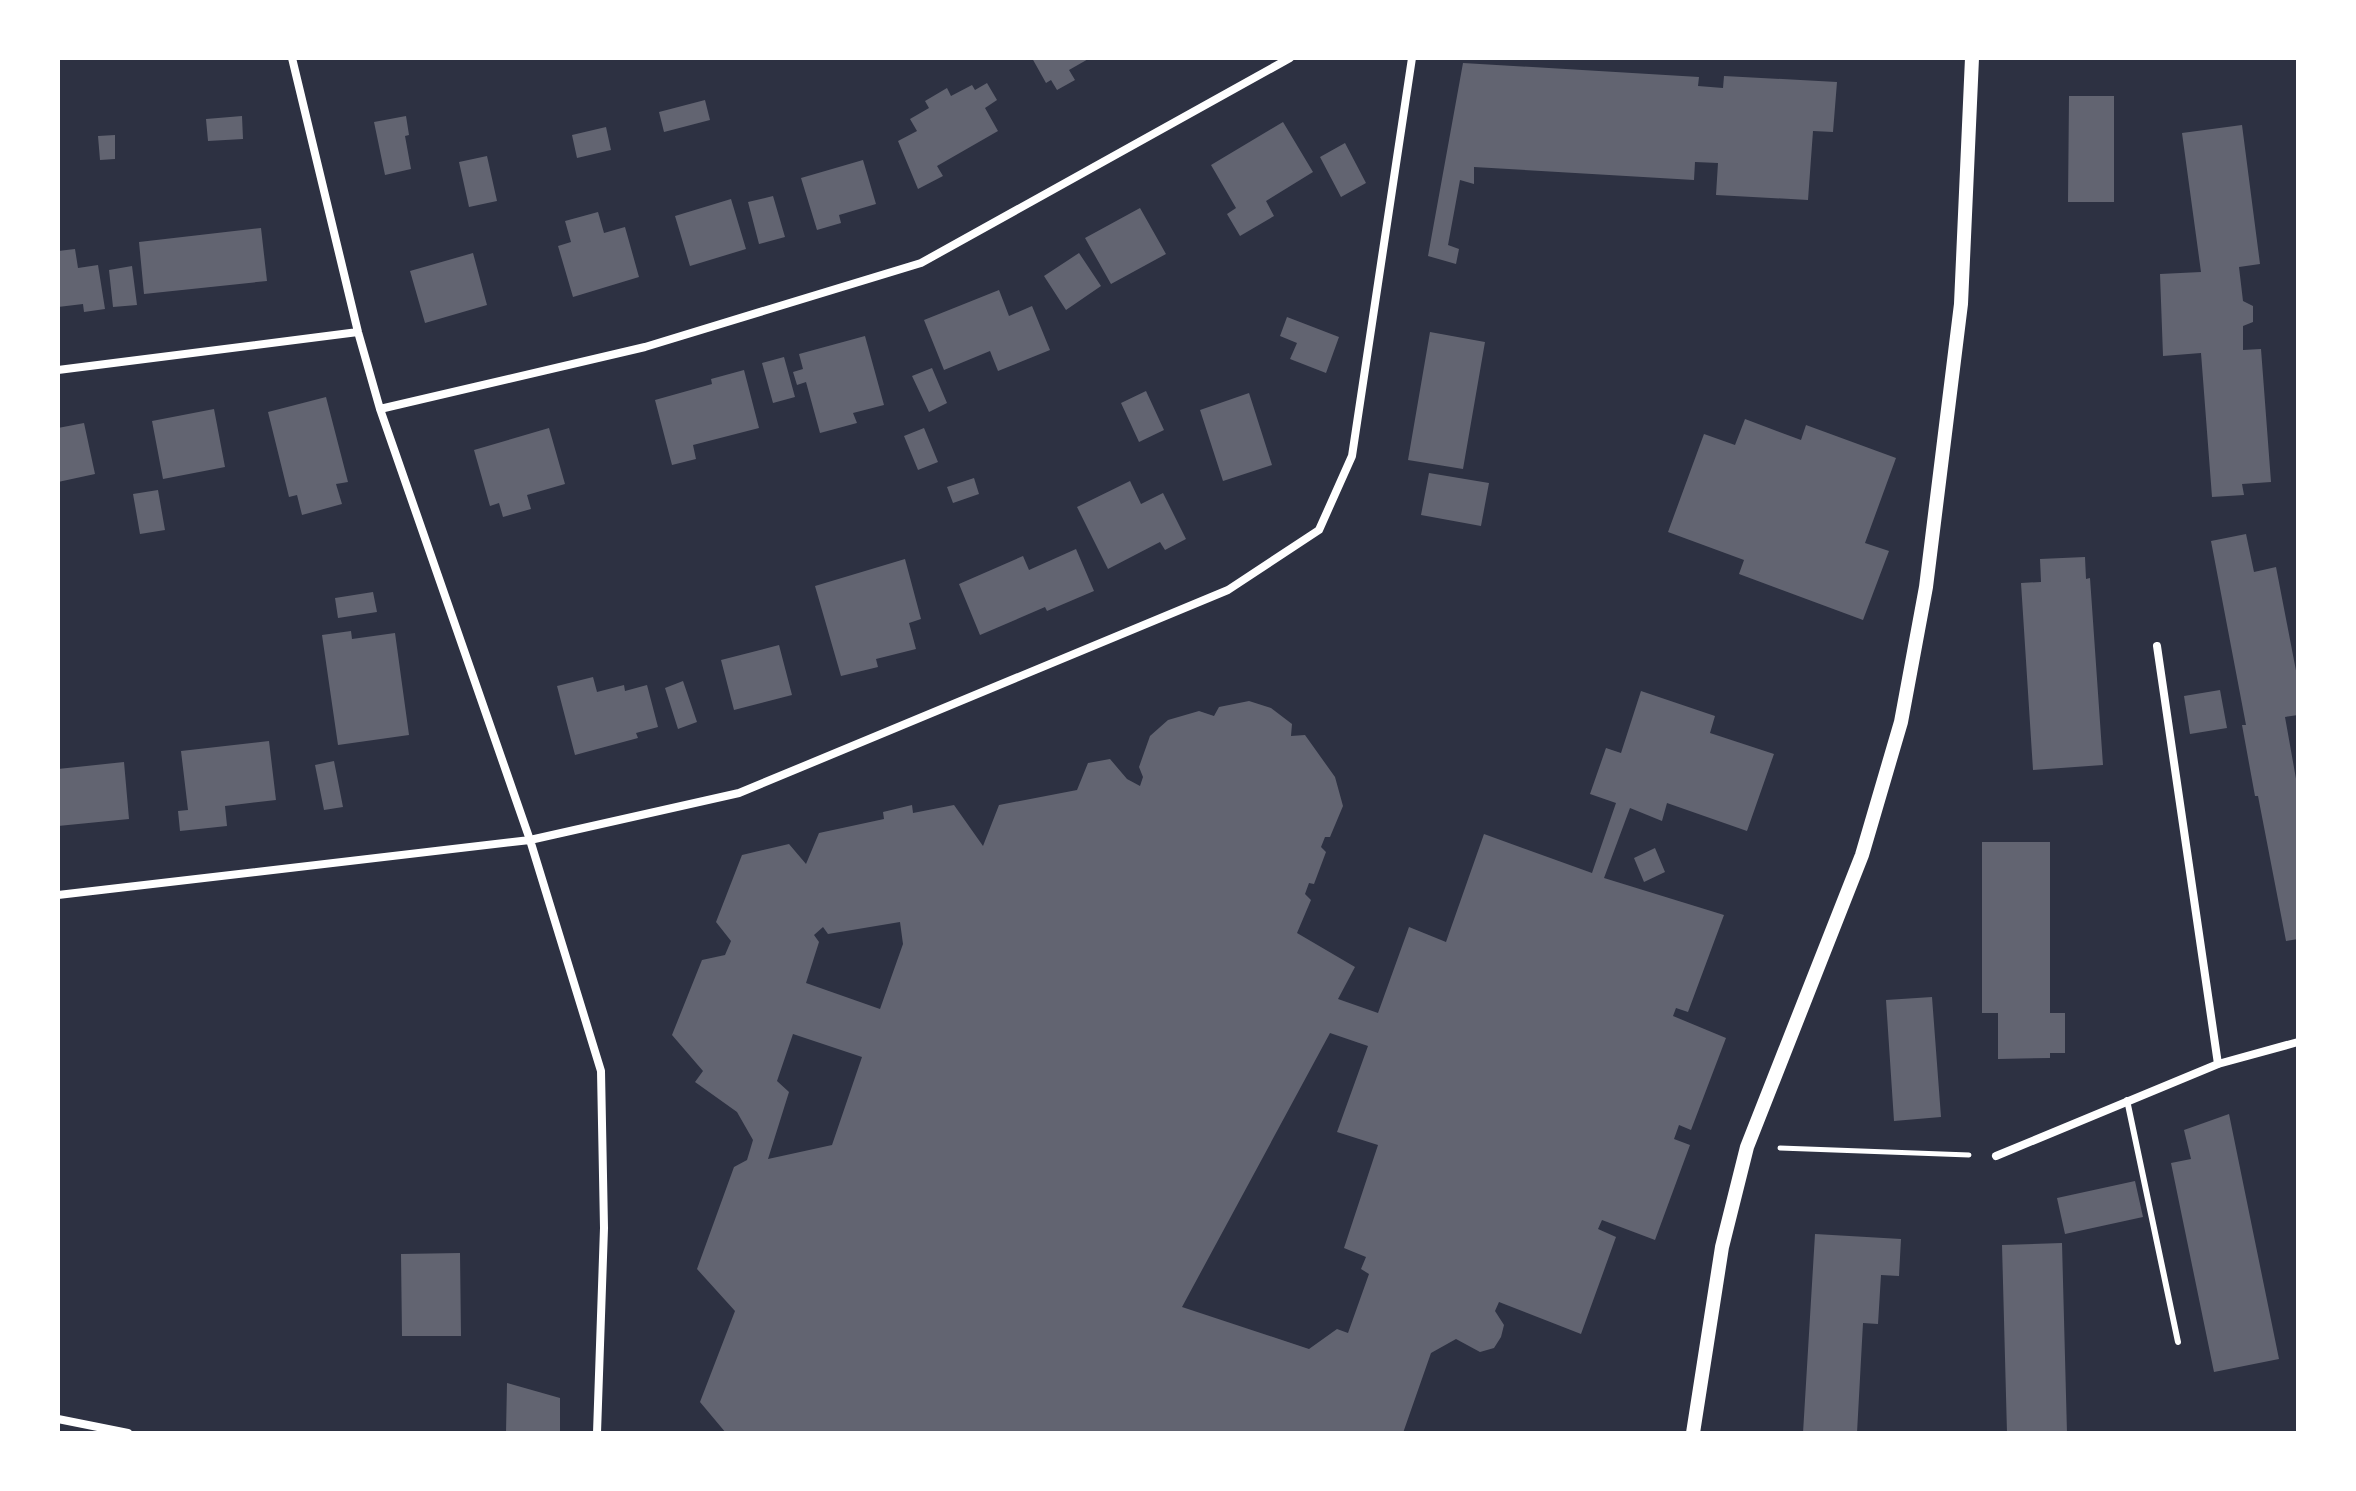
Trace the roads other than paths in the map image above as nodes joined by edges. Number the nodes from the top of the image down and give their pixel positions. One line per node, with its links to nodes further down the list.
1 (292, 58): 5 (street)
2 (1290, 58): 7 (street)
3 (1412, 58): 9 (street)
4 (1972, 58): 19 (street)
5 (358, 332): 6 (street); 7 (street)
6 (58, 370)
7 (380, 409): 9 (street)
8 (2157, 646): 12 (street)
9 (530, 840): 10 (street); 18 (street)
10 (58, 895)
11 (2298, 1042): 12 (street)
12 (2218, 1064): 13 (street)
13 (2127, 1100): 14 (street); 15 (lane)
14 (1996, 1156)
15 (2178, 1342)
16 (58, 1419): 17 (street)
17 (128, 1433)
18 (597, 1433)
19 (1693, 1433)

